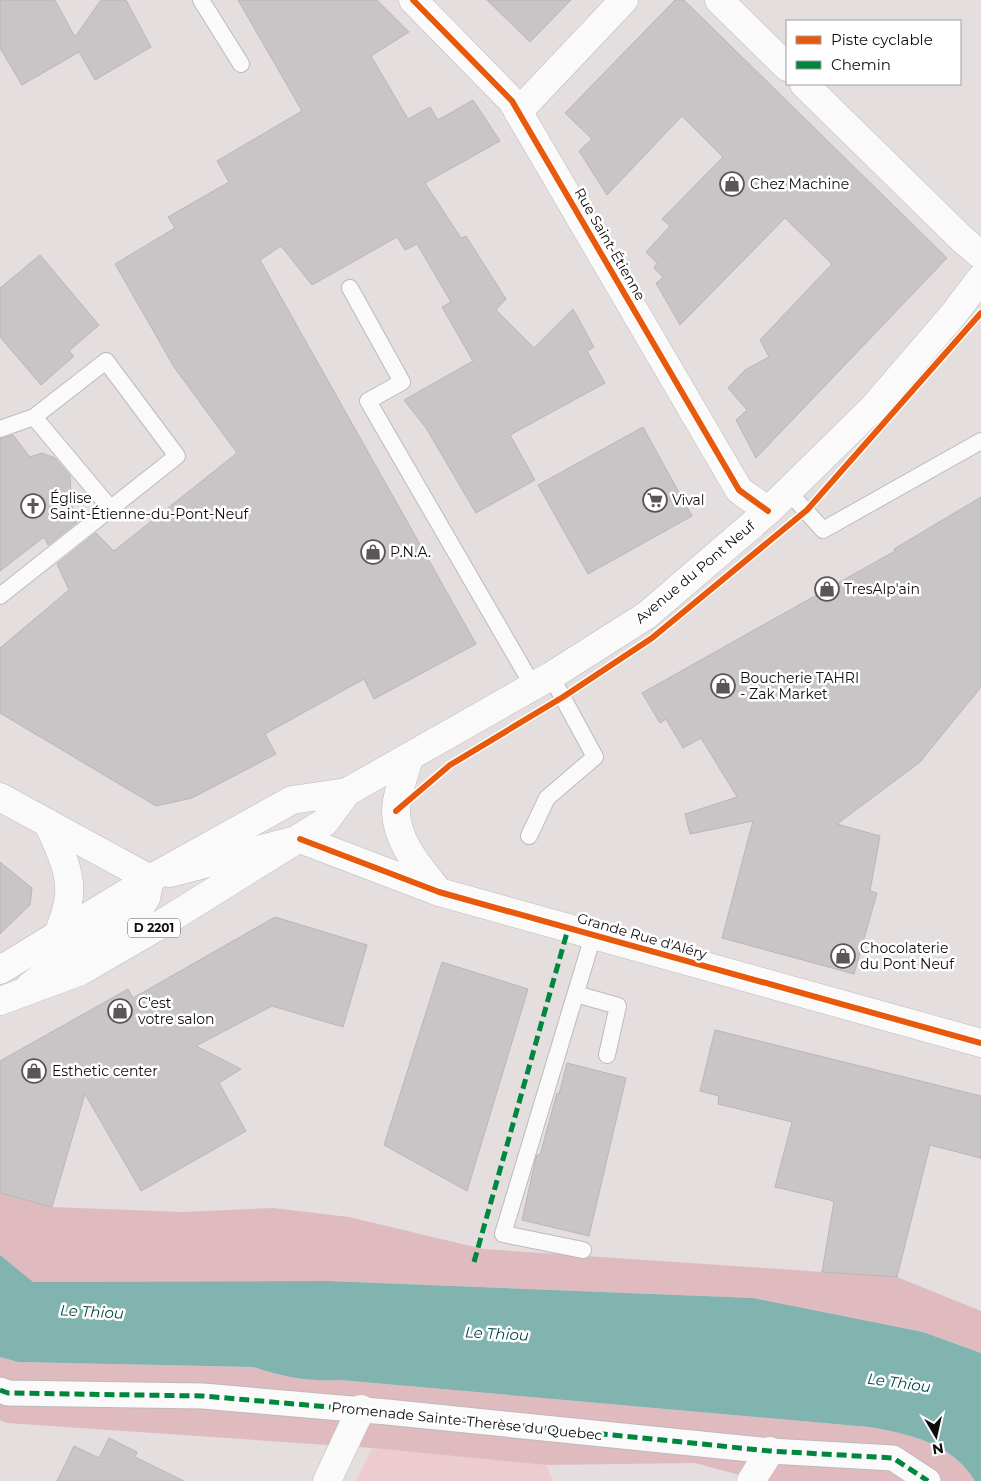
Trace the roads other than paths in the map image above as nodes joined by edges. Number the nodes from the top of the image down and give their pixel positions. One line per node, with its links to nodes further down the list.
1 (202, 0): 5 (lane)
2 (413, 0): 8 (street, Rue Saint-Étienne)
3 (624, 0): 8 (street)
4 (719, 0): 6 (street)
5 (241, 64)
6 (786, 66)
7 (805, 85): 9 (street)
8 (518, 112): 17 (street, Rue Saint-Étienne)
9 (981, 256)
10 (981, 278): 15 (street, Avenue du Pont Neuf / D 2201)
11 (350, 288): 19 (lane)
12 (34, 417): 13 (lane); 16 (lane); 16 (lane)
13 (0, 429)
14 (981, 441): 15 (lane)
15 (788, 492): 17 (street, Avenue du Pont Neuf / D 2201)
16 (111, 509): 18 (lane)
17 (768, 511): 19 (street, Avenue du Pont Neuf / D 2201)
18 (0, 596)
19 (542, 681): 20 (street, Avenue du Pont Neuf / D 2201); 24 (lane)
20 (409, 758): 21 (street, Avenue du Pont Neuf / D 2201); 27 (street)
21 (347, 792): 25 (street, Avenue du Pont Neuf / D 2201); 26 (street, Avenue du Pont Neuf / D 2201)
22 (0, 797): 23 (street)
23 (48, 823): 26 (street); 28 (street)
24 (528, 836)
25 (300, 839): 26 (street, Avenue du Pont Neuf); 27 (street, Grande Rue d'Aléry); 32 (street, Avenue du Pont Neuf / D 2201)
26 (150, 879): 28 (street, Avenue du Pont Neuf / D 2201); 32 (street)
27 (439, 892): 29 (street, Grande Rue d'Aléry)
28 (58, 936): 30 (street, Avenue du Pont Neuf / D 2201)
29 (593, 936): 31 (lane); 33 (street, Grande Rue d'Aléry)
30 (0, 970)
31 (576, 994): 34 (lane); 35 (lane)
32 (12, 996)
33 (981, 1043)
34 (607, 1054)
35 (583, 1250)
36 (0, 1390): 37 (street, Promenade Sainte-Therèse du Quebec)
37 (361, 1409): 38 (street, Promenade Sainte-Therèse du Quebec); 39 (street)
38 (770, 1451): 40 (street); 41 (street, Promenade Sainte-Therèse du Quebec)
39 (327, 1481)
40 (751, 1481)
41 (928, 1481)

